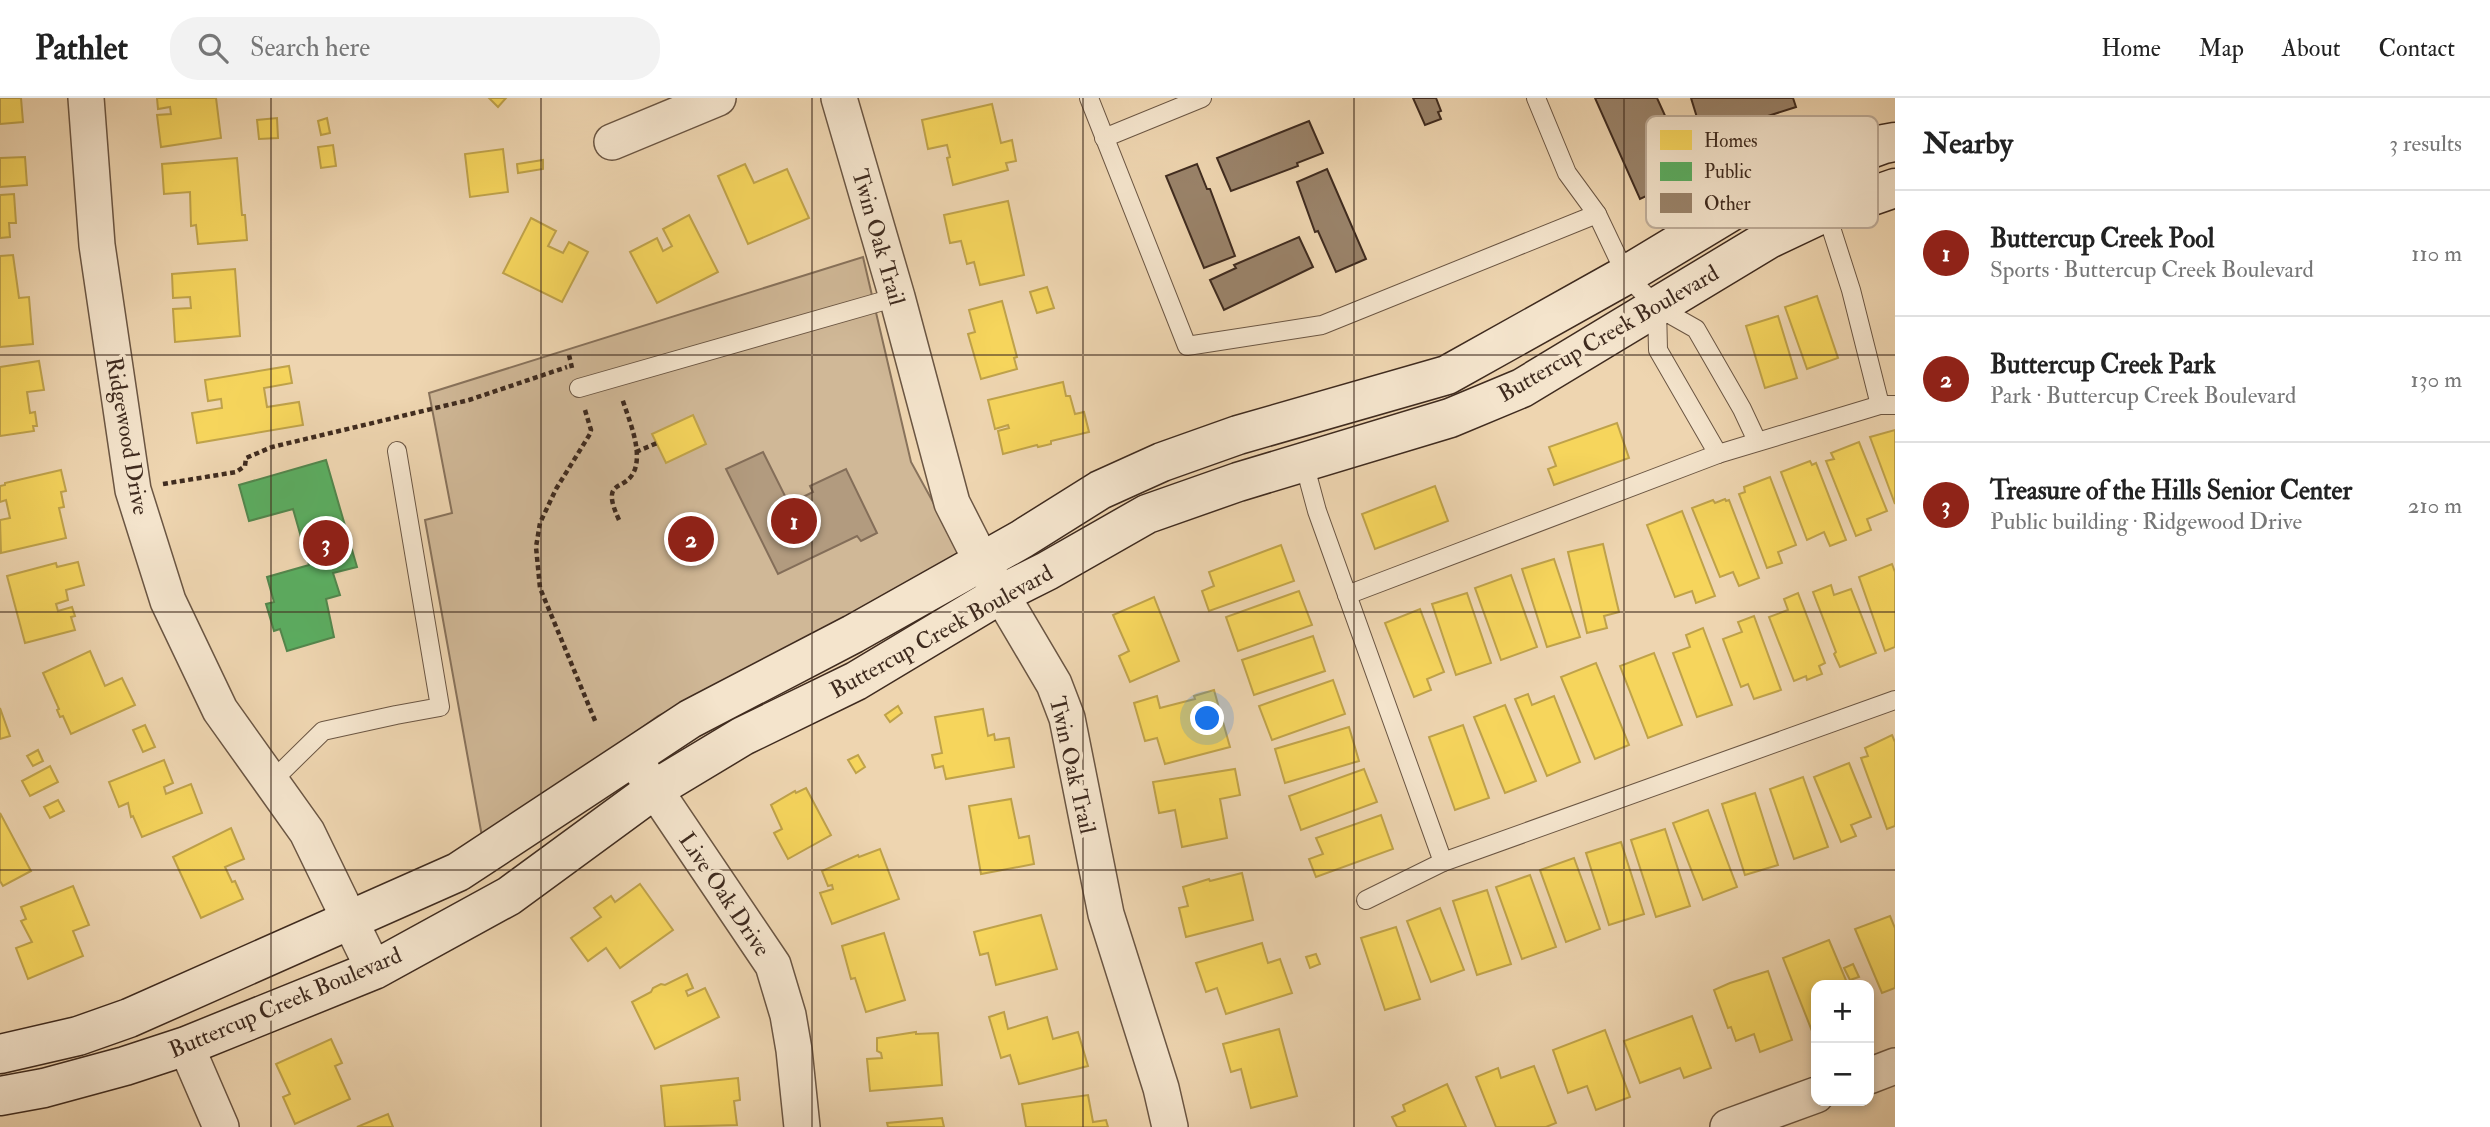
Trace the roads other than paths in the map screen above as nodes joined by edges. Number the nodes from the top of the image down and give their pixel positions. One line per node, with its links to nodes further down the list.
1 (86, 98): 31 (street, Ridgewood Drive)
2 (718, 98): 8 (street)
3 (839, 98): 18 (street, Twin Oak Trail)
4 (1089, 98): 7 (lane)
5 (1202, 98): 7 (lane)
6 (1536, 98): 13 (lane)
7 (1104, 138): 13 (lane)
8 (612, 142)
9 (1895, 142): 10 (street, Buttercup Creek Boulevard)
10 (1878, 146)
11 (1895, 188): 12 (street, Buttercup Creek Boulevard)
12 (1878, 194)
13 (1597, 214): 17 (lane)
14 (1704, 228): 17 (street, Buttercup Creek Boulevard)
15 (1792, 228): 19 (street, Buttercup Creek Boulevard)
16 (1831, 228): 21 (lane)
17 (1626, 275): 19 (lane); 26 (street, Buttercup Creek Boulevard)
18 (897, 297): 20 (lane); 26 (street, Twin Oak Trail)
19 (1657, 307): 22 (lane); 24 (lane); 25 (street, Buttercup Creek Boulevard)
20 (579, 387)
21 (1887, 405): 22 (lane)
22 (1756, 441): 24 (lane)
23 (397, 451): 31 (lane)
24 (1718, 454): 28 (lane)
25 (1304, 463): 27 (street, Buttercup Creek Boulevard); 28 (lane)
26 (982, 562): 27 (street, Twin Oak Trail); 30 (street, Buttercup Creek Boulevard)
27 (1001, 594): 32 (street, Buttercup Creek Boulevard); 45 (street, Twin Oak Trail)
28 (1347, 595): 33 (lane)
29 (1895, 700): 33 (lane)
30 (632, 756): 32 (street, Live Oak Drive); 35 (street, Buttercup Creek Boulevard)
31 (271, 782): 35 (street, Ridgewood Drive)
32 (655, 789): 36 (street, Buttercup Creek Boulevard); 44 (street, Live Oak Drive)
33 (1443, 862): 34 (lane)
34 (1366, 900)
35 (350, 922): 36 (street, Ridgewood Drive); 38 (street, Buttercup Creek Boulevard)
36 (374, 970): 37 (street, Buttercup Creek Boulevard)
37 (186, 1046): 41 (street, Buttercup Creek Boulevard); 43 (street)
38 (0, 1054)
39 (1895, 1066): 40 (street)
40 (1874, 1074)
41 (0, 1096)
42 (1811, 1097): 46 (street)
43 (221, 1127)
44 (802, 1127)
45 (1170, 1127)
46 (1728, 1127)

